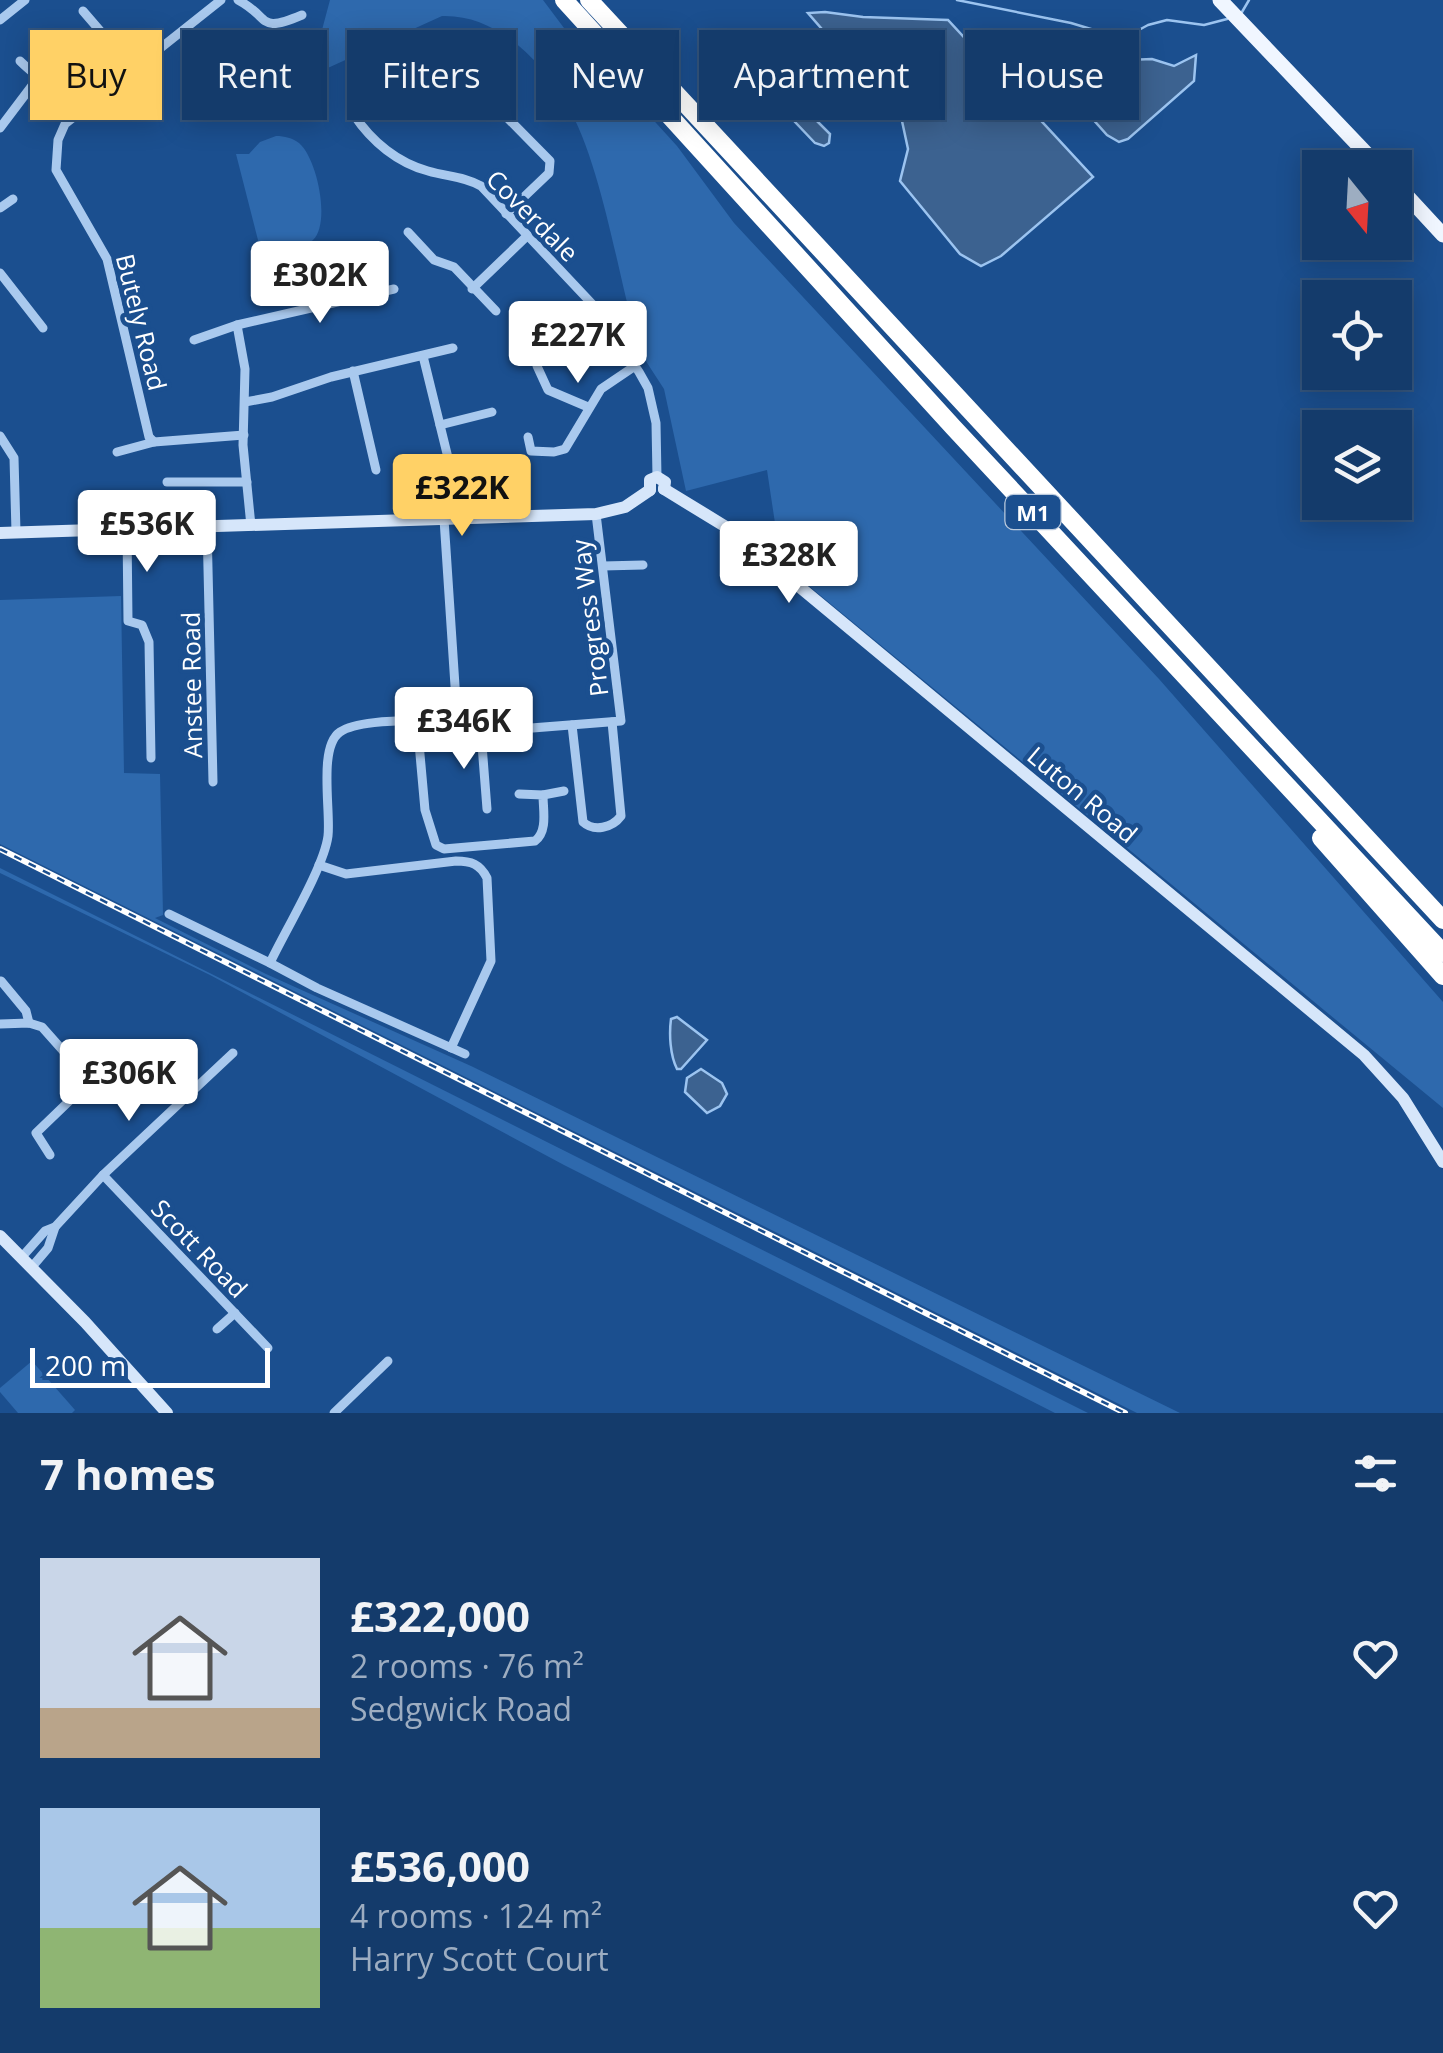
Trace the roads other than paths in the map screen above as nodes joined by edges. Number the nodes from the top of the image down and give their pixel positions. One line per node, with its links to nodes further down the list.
1 (25, 0): 9 (street)
2 (221, 0): 11 (street, Butely Road)
3 (238, 0): 8 (street)
4 (564, 0): 43 (highway, M1)
5 (589, 0): 65 (highway, M1)
6 (1222, 2): 19 (main road)
7 (83, 11): 10 (street)
8 (302, 15)
9 (0, 20)
10 (99, 30)
11 (162, 46)
12 (20, 61): 13 (street)
13 (30, 71)
14 (30, 87): 18 (street)
15 (70, 120): 47 (street, Butely Road)
16 (358, 120): 23 (street, Coverdale)
17 (508, 120): 23 (street)
18 (0, 128)
19 (1363, 150)
20 (13, 198): 22 (street)
21 (1412, 201): 25 (main road)
22 (0, 208)
23 (506, 214): 26 (street, Coverdale)
24 (408, 232): 28 (street)
25 (1443, 234)
26 (528, 236): 28 (street); 37 (street, Coverdale)
27 (0, 273): 32 (street)
28 (472, 288): 30 (street)
29 (394, 290): 31 (street)
30 (496, 311)
31 (238, 325): 33 (street); 39 (street)
32 (43, 328)
33 (194, 340)
34 (453, 348): 35 (street)
35 (423, 356): 38 (street); 42 (street)
36 (538, 366): 40 (street)
37 (635, 366): 40 (street); 55 (street, Coverdale)
38 (352, 372): 39 (street); 51 (street)
39 (245, 402): 44 (street)
40 (588, 407): 48 (street)
41 (492, 412): 42 (street)
42 (440, 425): 52 (street)
43 (953, 427): 81 (highway, M1); 83 (highway)
44 (244, 435): 47 (street); 54 (street)
45 (0, 436): 62 (street)
46 (528, 437): 48 (street)
47 (154, 442): 49 (street)
48 (531, 451): 50 (street)
49 (116, 452)
50 (519, 460)
51 (376, 470)
52 (453, 478)
53 (166, 482): 54 (street)
54 (247, 482): 59 (street)
55 (657, 485): 56 (main road); 93 (main road, Luton Road)
56 (596, 514): 57 (main road); 64 (street, Progress Way)
57 (444, 519): 59 (main road); 66 (street)
58 (208, 526): 59 (main road); 60 (main road); 72 (street, Anstee Road)
59 (251, 526)
60 (128, 529): 62 (main road); 71 (street)
61 (0, 532): 62 (main road)
62 (16, 532)
63 (642, 565): 64 (street)
64 (603, 566): 68 (street, Progress Way)
65 (1199, 656): 78 (highway); 80 (highway, M1)
66 (452, 714): 67 (street); 70 (street)
67 (417, 721): 75 (street); 77 (street)
68 (612, 722): 69 (street, Progress Way); 69 (street)
69 (572, 725): 70 (street, Progress Way)
70 (481, 732): 76 (street)
71 (151, 758)
72 (212, 782)
73 (564, 791): 75 (street)
74 (519, 794): 75 (street)
75 (542, 795)
76 (486, 809)
77 (319, 865): 82 (street); 87 (street)
78 (1443, 905)
79 (170, 914): 82 (street)
80 (1443, 920)
81 (1443, 953)
82 (270, 962): 87 (street)
83 (1443, 976)
84 (2, 982): 85 (street)
85 (29, 1023): 86 (street); 91 (street)
86 (0, 1024)
87 (451, 1048): 89 (street)
88 (233, 1053): 94 (street)
89 (465, 1054)
90 (114, 1058): 91 (street)
91 (90, 1081): 92 (street)
92 (50, 1155)
93 (1443, 1162)
94 (103, 1175): 96 (street); 97 (street, Scott Road)
95 (0, 1236): 96 (main road)
96 (26, 1263): 101 (main road)
97 (235, 1313): 98 (street); 99 (street, Scott Road)
98 (217, 1329)
99 (268, 1348)
100 (388, 1361): 102 (street)
101 (167, 1413)
102 (334, 1413)

